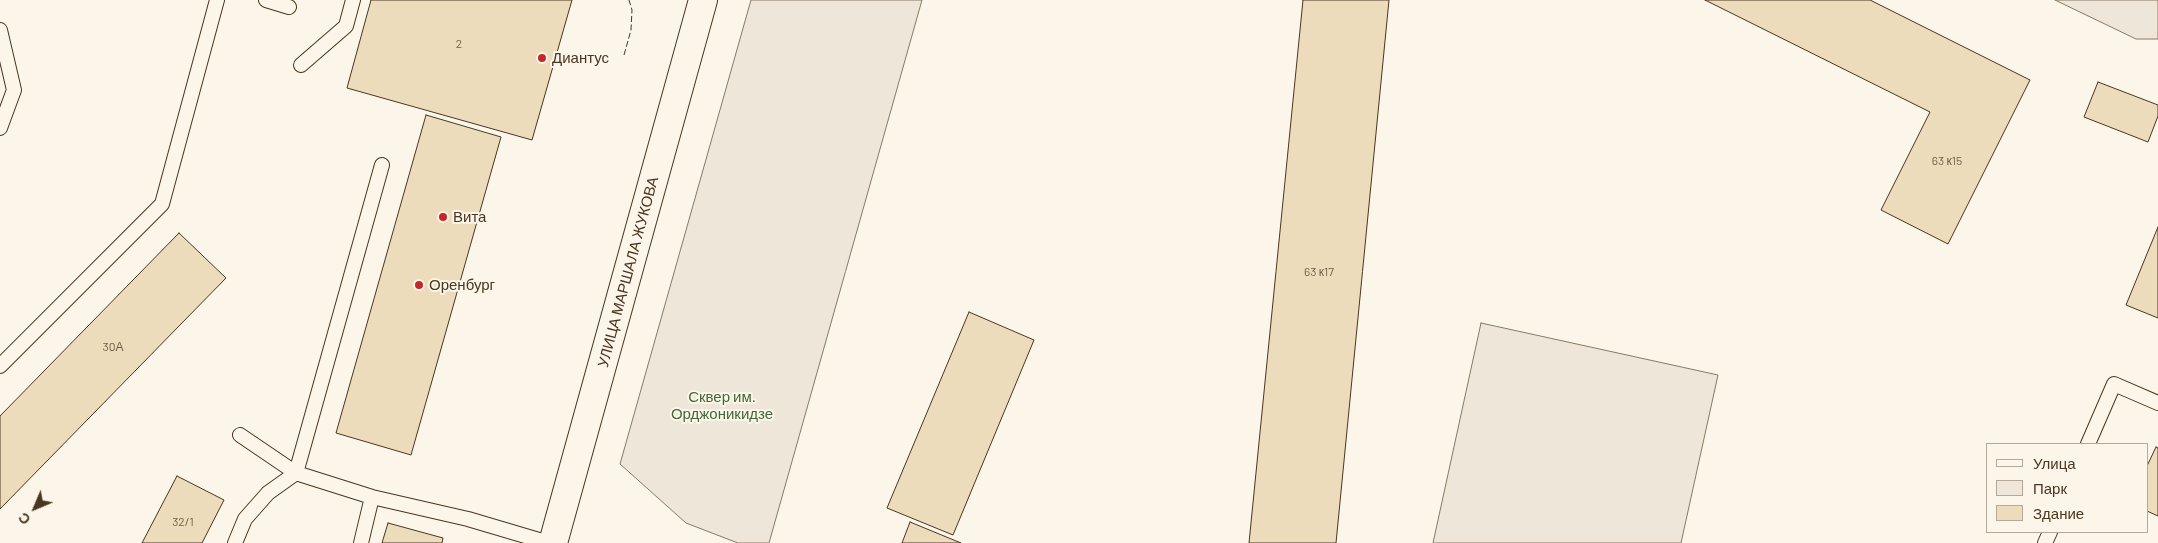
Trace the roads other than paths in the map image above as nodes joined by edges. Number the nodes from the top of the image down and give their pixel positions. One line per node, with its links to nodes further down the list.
1 (217, 0): 10 (lane)
2 (266, 0): 5 (lane)
3 (353, 0): 7 (lane)
4 (703, 0): 19 (main road, УЛИЦА МАРШАЛА ЖУКОВА)
5 (289, 7)
6 (0, 30): 8 (lane)
7 (301, 65)
8 (0, 128)
9 (382, 165): 14 (lane)
10 (0, 366)
11 (2158, 403): 13 (lane)
12 (240, 435): 14 (lane)
13 (2088, 443)
14 (296, 473): 15 (lane); 16 (lane)
15 (372, 498): 17 (lane); 18 (lane)
16 (235, 543)
17 (361, 543)
18 (549, 543)
19 (553, 543)

